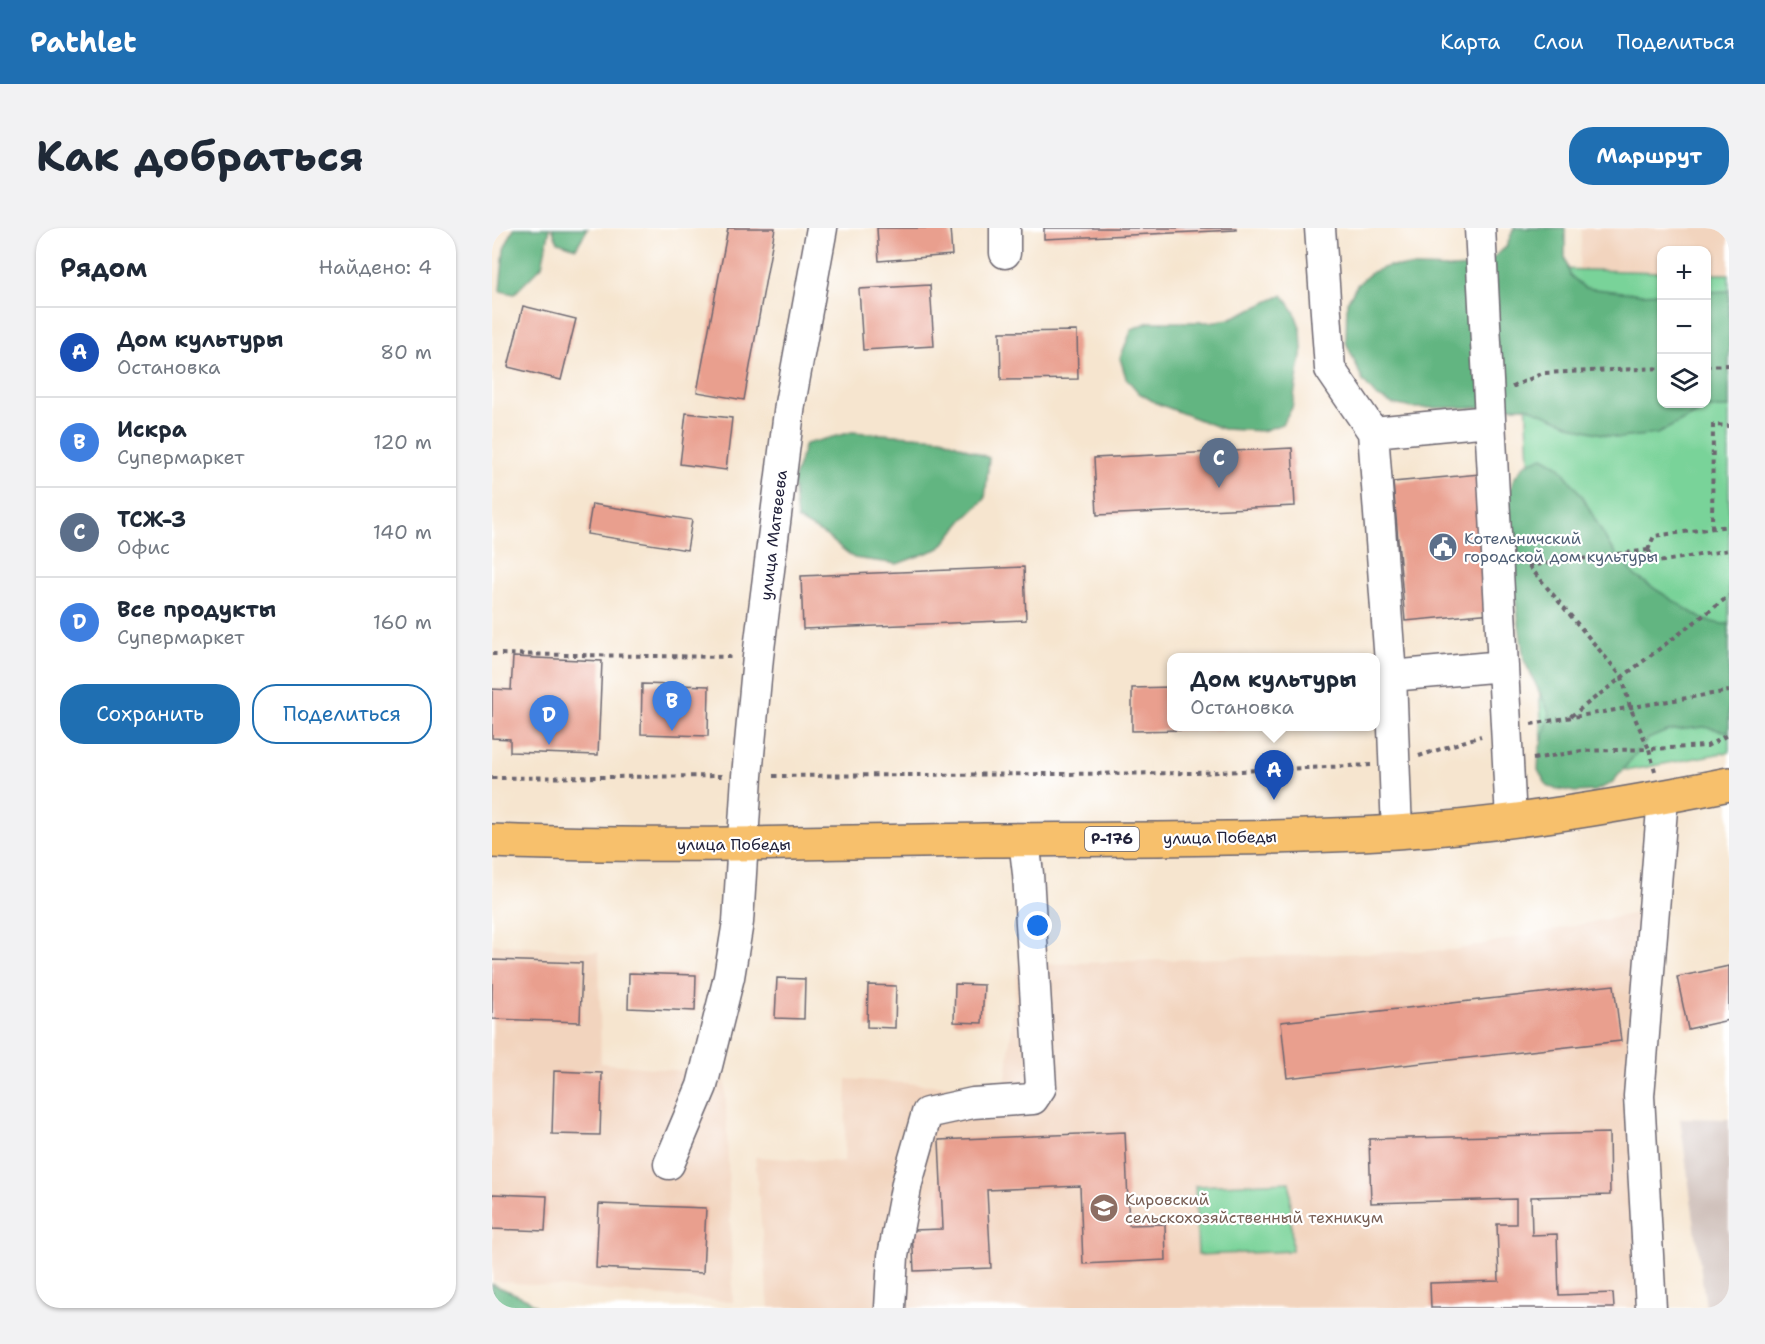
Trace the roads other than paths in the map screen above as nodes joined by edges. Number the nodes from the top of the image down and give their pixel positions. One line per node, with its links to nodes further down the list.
1 (822, 228): 14 (street, улица Матвеева)
2 (1320, 228): 5 (street)
3 (1480, 228): 4 (street)
4 (1490, 409): 5 (street); 6 (street)
5 (1373, 432): 7 (street)
6 (1503, 666): 7 (street); 10 (street)
7 (1391, 676): 11 (street)
8 (1729, 784): 9 (highway, улица Победы / Р-176)
9 (1663, 797): 10 (highway, улица Победы / Р-176); 17 (street)
10 (1511, 820): 11 (highway, улица Победы / Р-176)
11 (1397, 832): 12 (highway, улица Победы / Р-176)
12 (1024, 840): 14 (highway, улица Победы / Р-176); 16 (street)
13 (492, 841): 14 (highway, улица Победы / Р-176)
14 (742, 845): 15 (street, улица Матвеева)
15 (669, 1164)
16 (890, 1308)
17 (1651, 1308)

